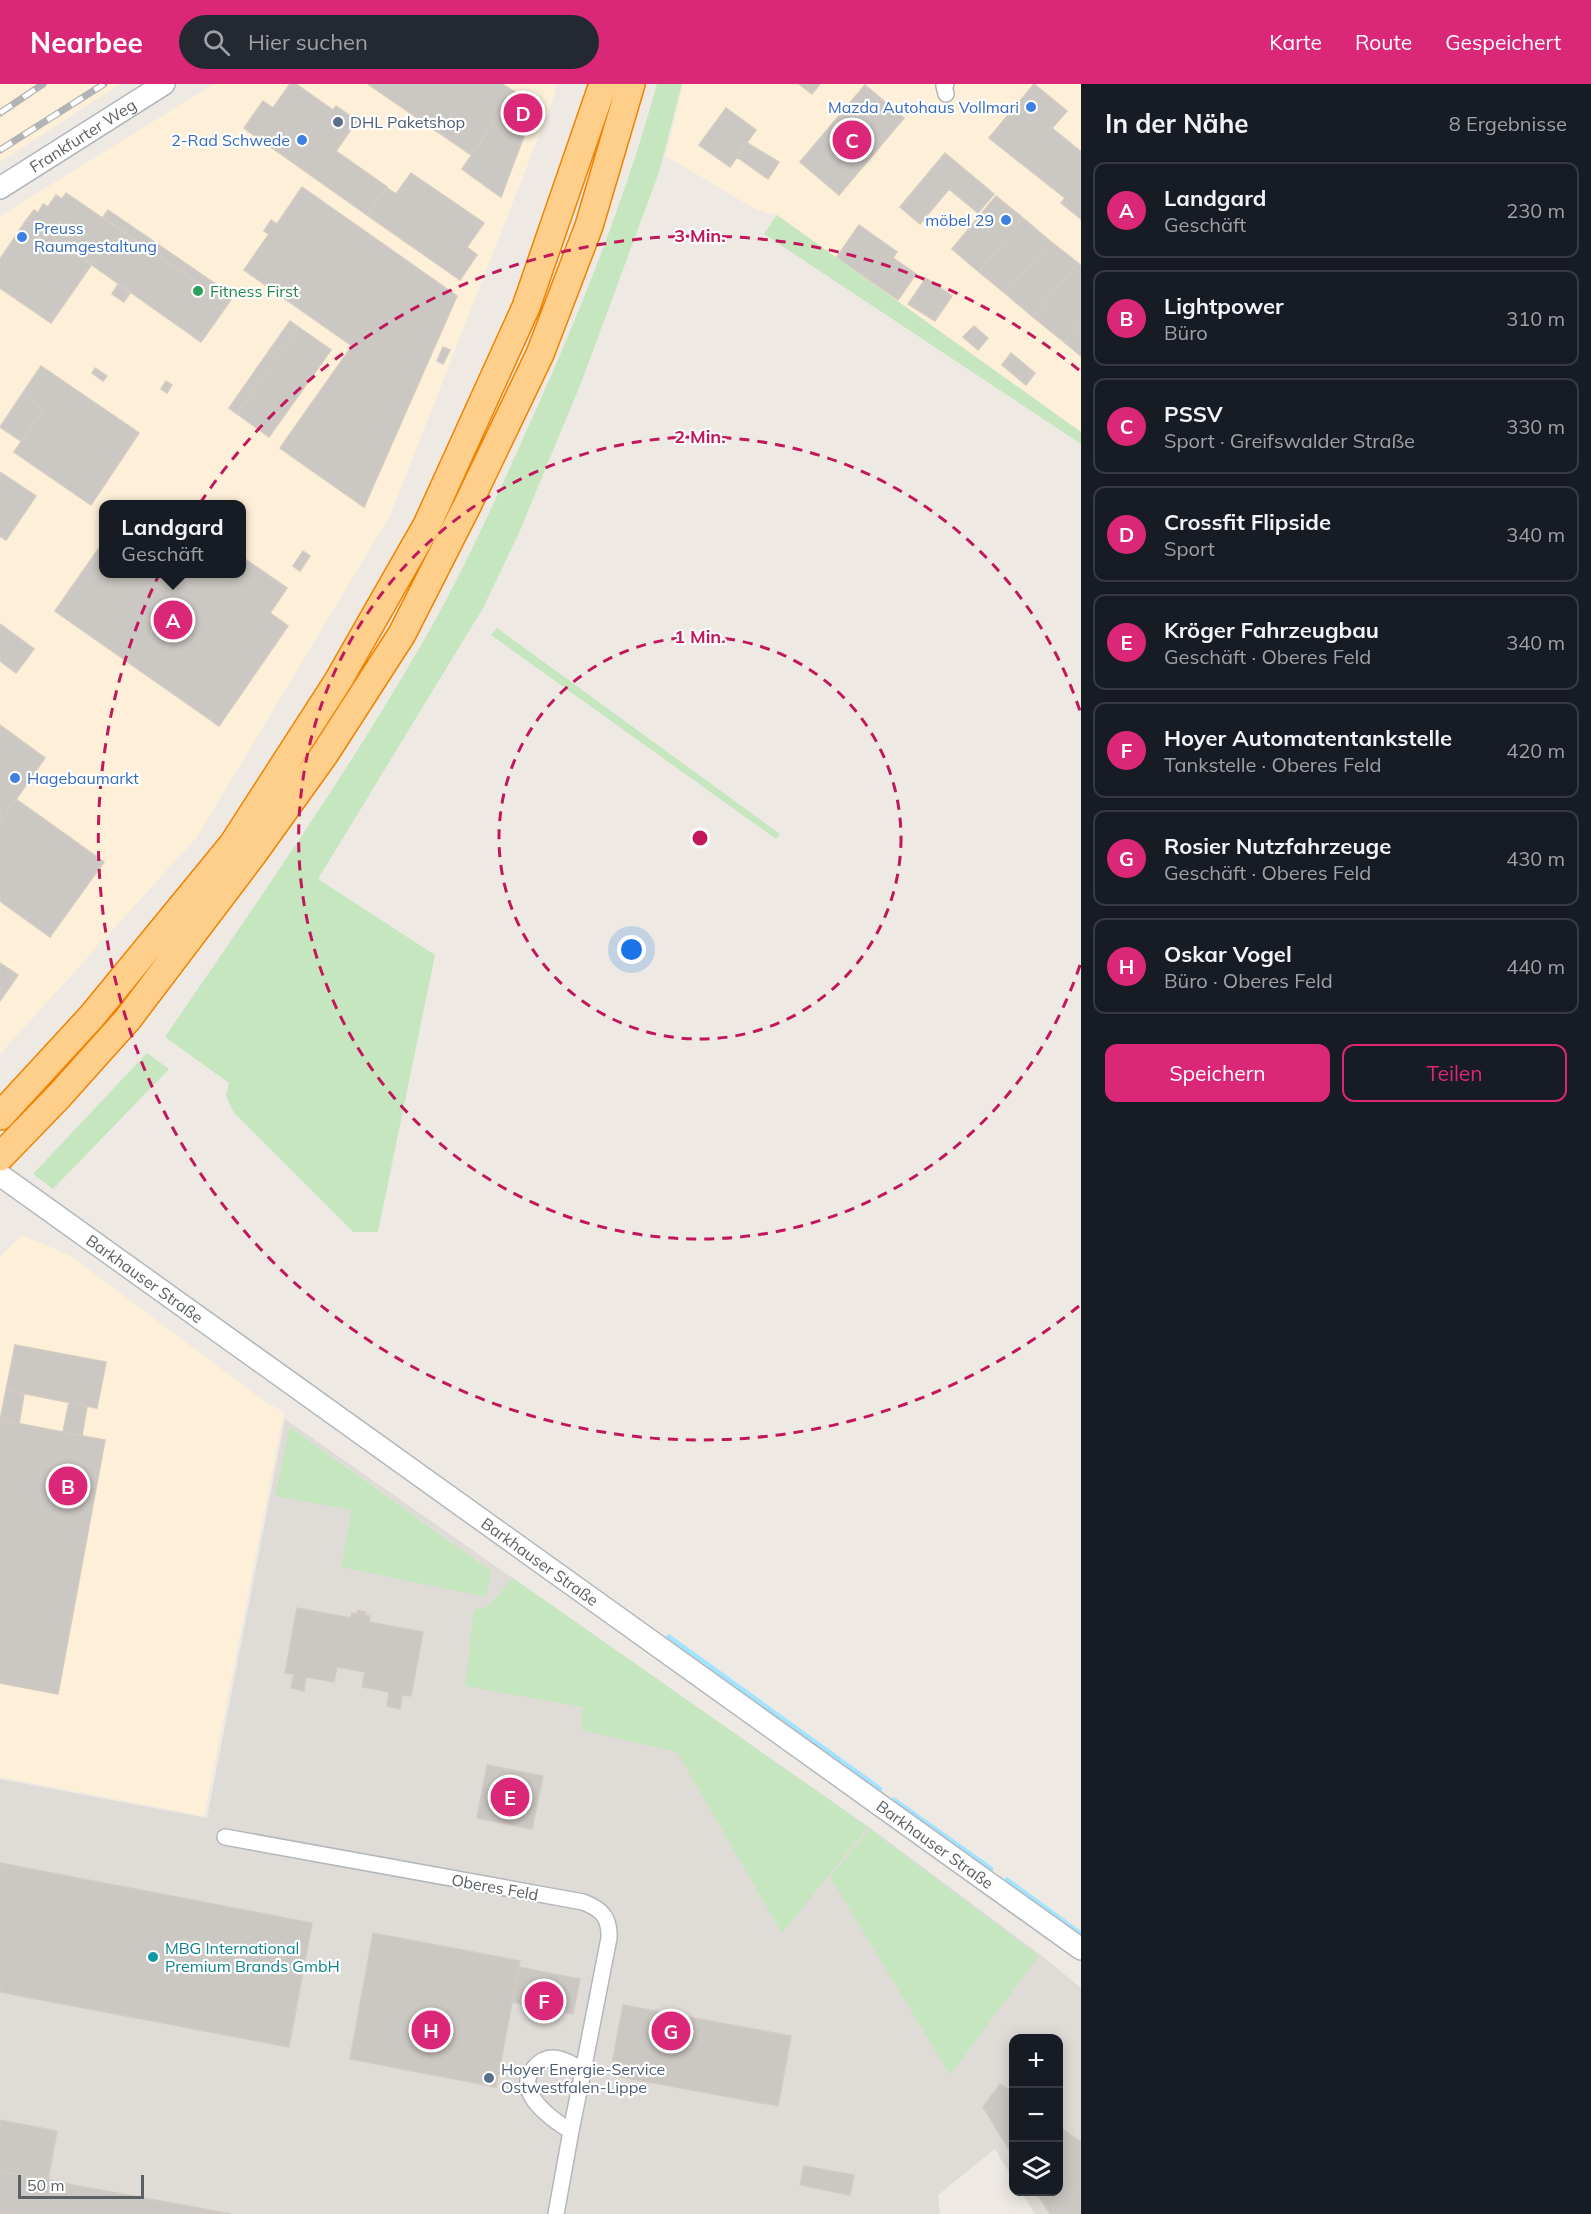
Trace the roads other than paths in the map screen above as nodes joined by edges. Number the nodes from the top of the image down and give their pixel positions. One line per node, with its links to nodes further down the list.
1 (164, 84): 4 (street, Frankfurter Weg)
2 (603, 84): 5 (highway)
3 (631, 84): 6 (highway)
4 (0, 188)
5 (0, 1116)
6 (1, 1162): 8 (street, Barkhauser Straße)
7 (225, 1837): 9 (street, Oberes Feld)
8 (1081, 1949)
9 (583, 2072): 10 (street, Oberes Feld); 10 (street)
10 (571, 2131): 11 (street, Oberes Feld)
11 (556, 2214)

